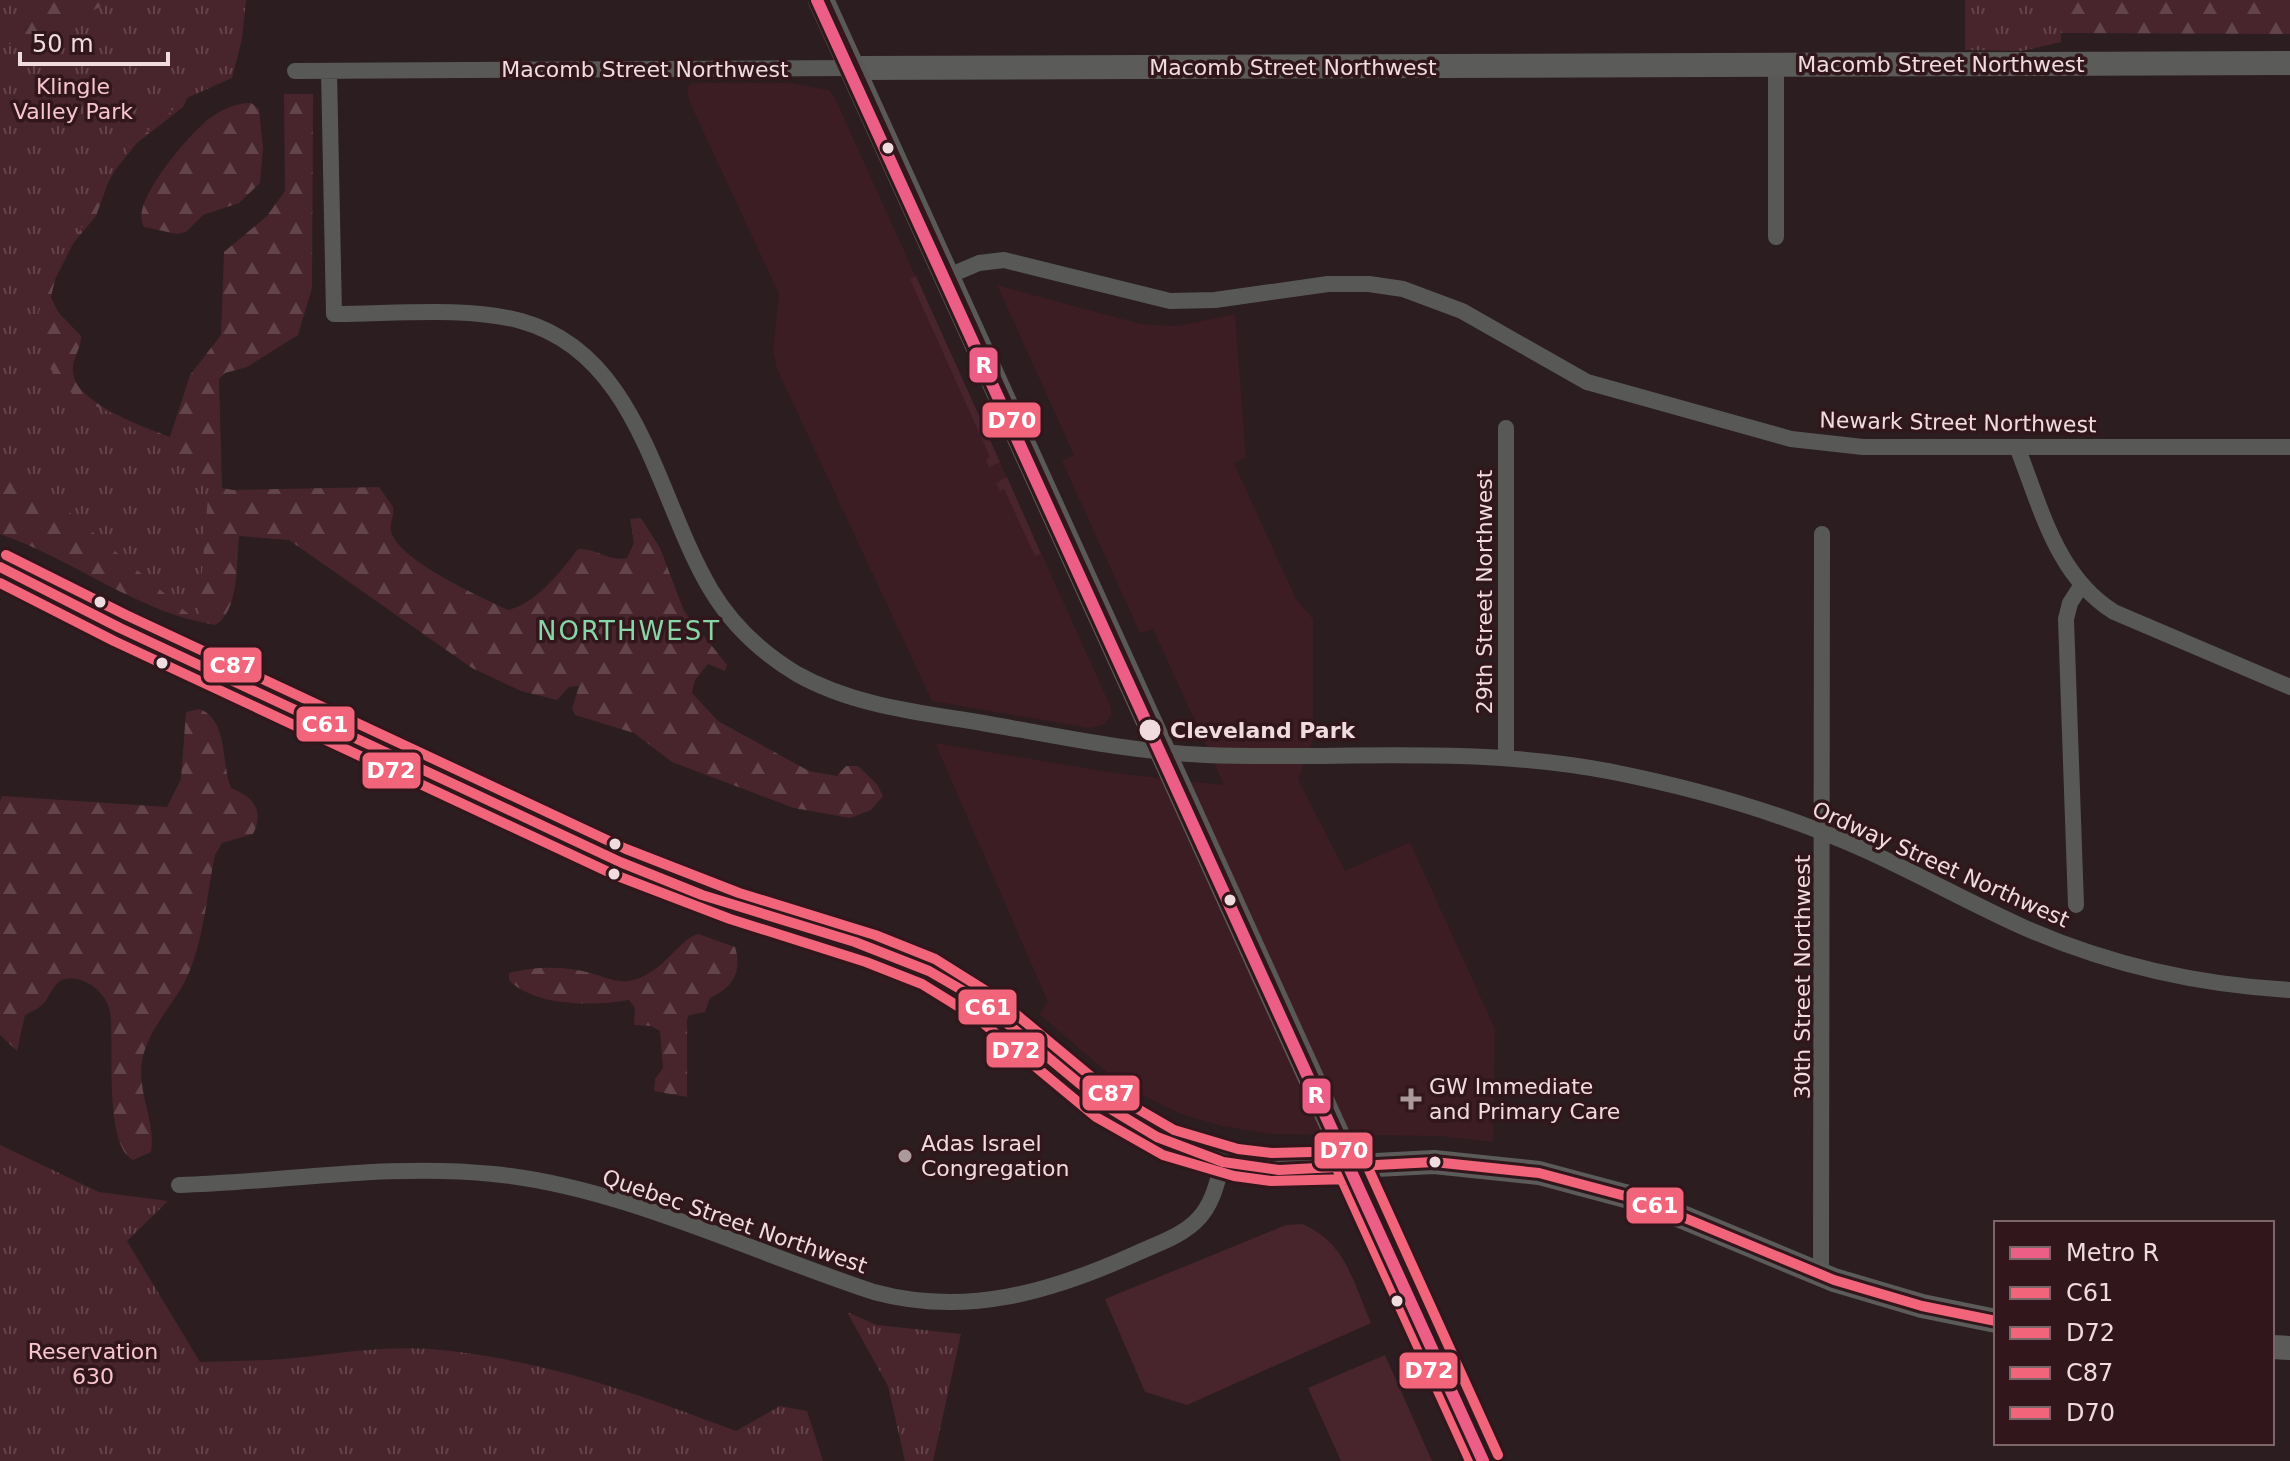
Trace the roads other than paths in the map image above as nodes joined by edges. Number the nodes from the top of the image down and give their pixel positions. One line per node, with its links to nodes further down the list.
1 (821, 0): 4 (main road)
2 (2290, 63): 3 (street, Macomb Street Northwest)
3 (1776, 65): 4 (street, Macomb Street Northwest); 7 (street)
4 (852, 68): 6 (street, Macomb Street Northwest); 8 (main road)
5 (295, 71): 6 (street, Macomb Street Northwest)
6 (329, 71): 16 (street, Ordway Street Northwest)
7 (1776, 237)
8 (946, 277): 10 (street, Newark Street Northwest); 16 (main road)
9 (1506, 428): 17 (street, 29th Street Northwest)
10 (2017, 447): 11 (street, Newark Street Northwest); 14 (street)
11 (2290, 447)
12 (1822, 534): 18 (street, 30th Street Northwest)
13 (5, 572): 21 (street)
14 (2081, 586): 15 (street); 19 (street)
15 (2290, 687)
16 (1163, 752): 17 (street, Ordway Street Northwest); 22 (main road)
17 (1506, 756): 18 (street, Ordway Street Northwest)
18 (1824, 833): 20 (street, Ordway Street Northwest); 24 (street, 30th Street Northwest)
19 (2076, 905)
20 (2290, 990)
21 (1223, 1162): 22 (street); 23 (street, Quebec Street Northwest)
22 (1351, 1165): 24 (street); 26 (main road)
23 (179, 1185)
24 (1821, 1275): 25 (street)
25 (1994, 1321)
26 (1485, 1461)

